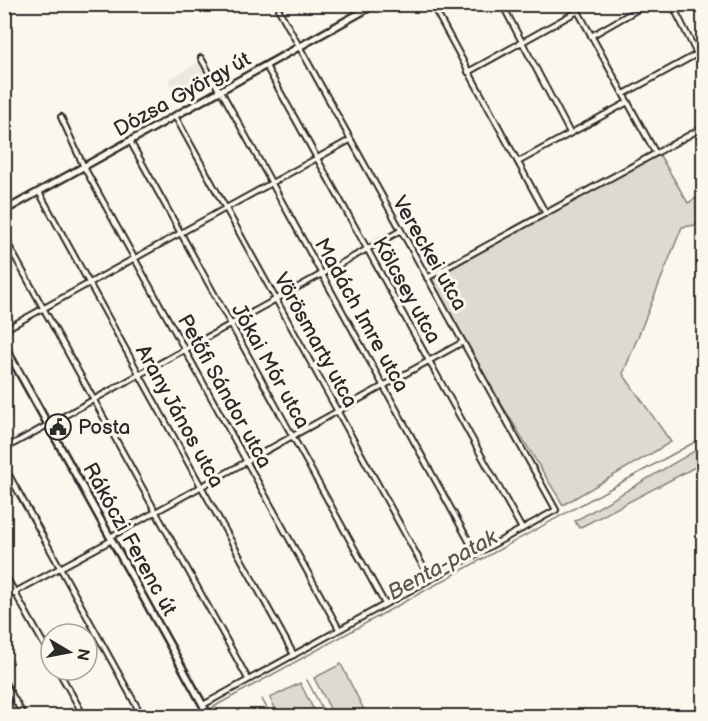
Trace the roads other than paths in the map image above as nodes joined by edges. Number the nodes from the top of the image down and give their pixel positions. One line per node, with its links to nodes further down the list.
1 (376, 4): 11 (street, Dózsa György út)
2 (432, 4): 14 (street)
3 (501, 4): 10 (street)
4 (574, 4): 8 (street)
5 (647, 4): 9 (street)
6 (672, 4): 16 (street)
7 (279, 10): 11 (street, Vereckei utca)
8 (578, 11): 9 (street); 10 (street)
9 (591, 36): 16 (street)
10 (522, 42): 14 (street); 21 (street)
11 (300, 47): 13 (street, Dózsa György út); 22 (street, Vereckei utca)
12 (201, 58): 15 (street, Madách Imre utca)
13 (266, 66): 15 (street, Dózsa György út); 25 (street, Kölcsey utca)
14 (468, 72): 26 (street)
15 (220, 91): 18 (street, Dózsa György út); 28 (street, Madách Imre utca)
16 (624, 94): 17 (street)
17 (628, 102): 21 (street); 24 (street)
18 (175, 116): 23 (street, Dózsa György út); 30 (street, Vörösmarty utca)
19 (60, 117): 27 (street, Petőfi Sándor utca)
20 (704, 127): 24 (street)
21 (570, 133): 26 (street)
22 (350, 140): 25 (street); 33 (street, Vereckei utca)
23 (130, 141): 27 (street, Dózsa György út); 34 (street, Jókai Mór utca)
24 (655, 152): 32 (street)
25 (317, 158): 28 (street); 36 (street, Kölcsey utca)
26 (518, 163): 32 (street)
27 (84, 167): 29 (street, Dózsa György út); 37 (street, Petőfi Sándor utca)
28 (271, 183): 30 (street); 38 (street, Madách Imre utca)
29 (39, 192): 31 (street, Dózsa György út); 40 (street, Arany János utca)
30 (226, 208): 34 (street); 41 (street, Vörösmarty utca)
31 (4, 211)
32 (544, 212): 39 (street)
33 (400, 231): 36 (street); 39 (street, Vereckei utca)
34 (181, 233): 37 (street); 43 (street, Jókai Mór utca)
35 (4, 237): 42 (street)
36 (367, 248): 38 (street); 48 (street, Kölcsey utca)
37 (135, 258): 40 (street); 47 (street, Petőfi Sándor utca)
38 (321, 274): 41 (street); 50 (street, Madách Imre utca)
39 (427, 278): 45 (street, Vereckei utca)
40 (89, 283): 42 (street); 49 (street, Arany János utca)
41 (276, 299): 43 (street); 52 (street, Vörösmarty utca)
42 (44, 308): 44 (street); 51 (street)
43 (231, 324): 47 (street); 54 (street, Jókai Mór utca)
44 (4, 330)
45 (463, 342): 48 (street); 60 (street, Vereckei utca)
46 (4, 345): 53 (street, Rákóczi Ferenc út)
47 (185, 349): 49 (street); 56 (street, Petőfi Sándor utca)
48 (429, 361): 50 (street); 60 (street, Kölcsey utca)
49 (139, 374): 51 (street); 58 (street, Arany János utca)
50 (383, 386): 52 (street); 62 (street, Madách Imre utca)
51 (94, 399): 53 (street); 59 (street)
52 (338, 411): 54 (street); 65 (street, Vörösmarty utca)
53 (48, 425): 55 (street); 61 (street, Rákóczi Ferenc út)
54 (292, 436): 56 (street); 68 (street, Jókai Mór utca)
55 (4, 449)
56 (247, 461): 58 (street); 69 (street, Petőfi Sándor utca)
57 (4, 466): 63 (street)
58 (201, 486): 59 (street); 71 (street, Arany János utca)
59 (156, 511): 61 (street); 72 (street)
60 (522, 529): 62 (street)
61 (111, 538): 63 (street); 75 (street, Rákóczi Ferenc út)
62 (476, 554): 65 (street)
63 (60, 568): 66 (street); 78 (street)
64 (4, 573): 66 (street)
65 (430, 579): 68 (street)
66 (15, 592): 67 (street); 70 (street)
67 (4, 598)
68 (385, 604): 69 (street)
69 (339, 629): 71 (street)
70 (39, 635)
71 (294, 655): 72 (street)
72 (248, 679): 75 (street)
73 (4, 681): 76 (street)
74 (65, 682): 77 (street)
75 (203, 705): 79 (street, Rákóczi Ferenc út)
76 (24, 717)
77 (84, 717)
78 (142, 717)
79 (209, 717)

